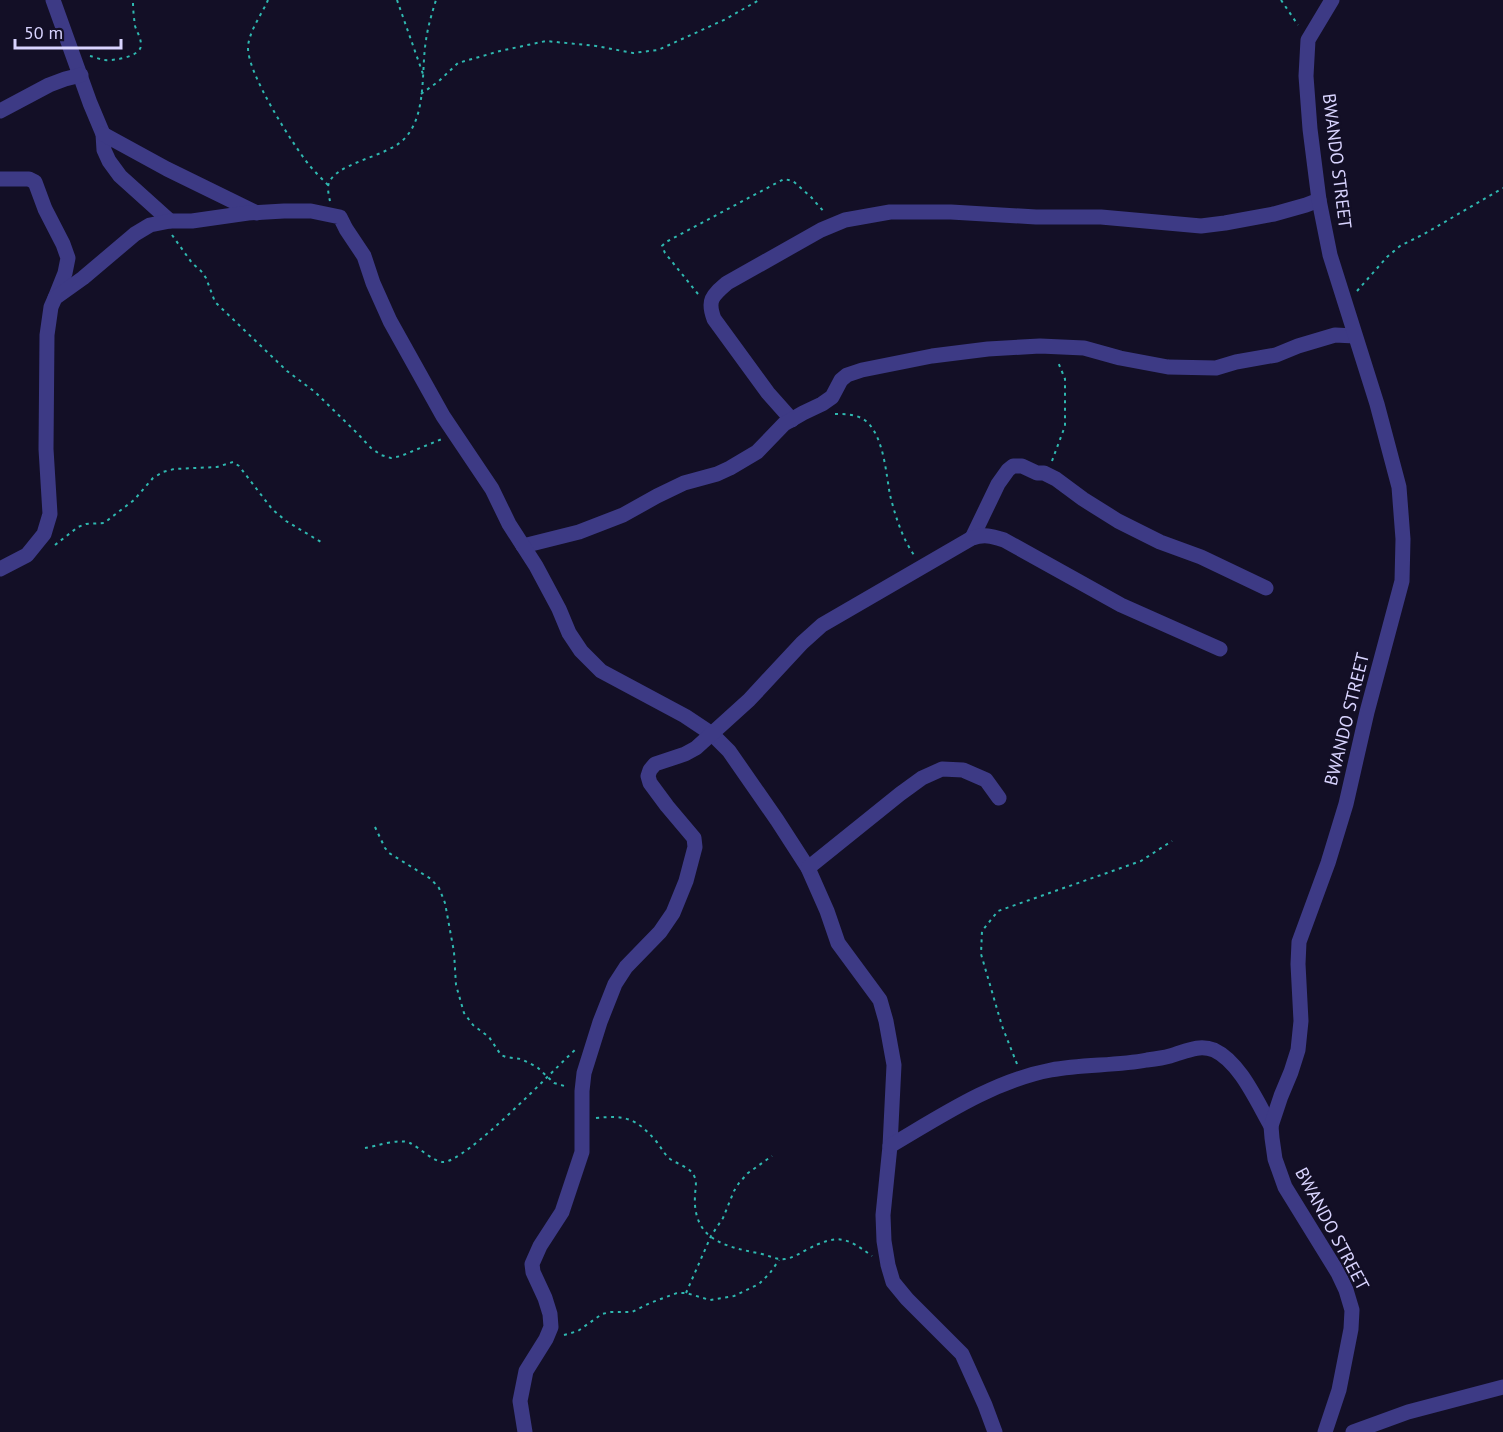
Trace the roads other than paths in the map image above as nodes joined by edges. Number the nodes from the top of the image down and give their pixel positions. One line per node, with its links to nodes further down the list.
1 (53, 0): 3 (street)
2 (1332, 0): 7 (street, BWANDO STREET)
3 (81, 75): 4 (street); 5 (street)
4 (0, 111)
5 (103, 134): 8 (street); 9 (street)
6 (0, 179): 10 (street)
7 (1319, 200): 11 (street, BWANDO STREET); 12 (street)
8 (257, 213): 9 (street); 14 (street)
9 (167, 221): 10 (street)
10 (55, 298): 15 (street)
11 (1356, 336): 12 (street); 21 (street, BWANDO STREET)
12 (792, 420): 14 (street)
13 (972, 537): 16 (street); 17 (street); 18 (street)
14 (523, 546): 18 (street)
15 (0, 569)
16 (1266, 588)
17 (1220, 649)
18 (712, 734): 20 (street); 24 (street)
19 (999, 798): 20 (street)
20 (808, 868): 22 (street)
21 (1271, 1126): 22 (street); 26 (street, BWANDO STREET)
22 (890, 1146): 25 (street)
23 (1503, 1387): 27 (street)
24 (525, 1432)
25 (995, 1432)
26 (1325, 1432)
27 (1353, 1432)

